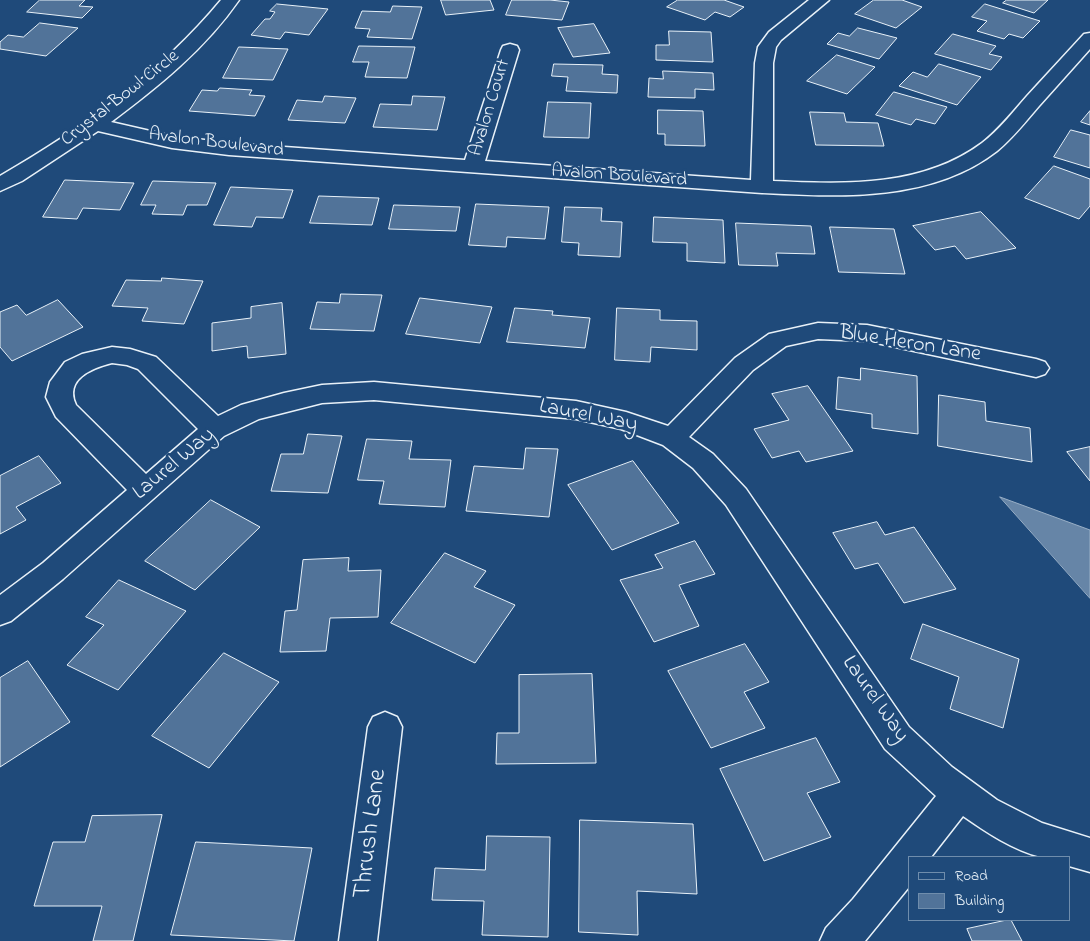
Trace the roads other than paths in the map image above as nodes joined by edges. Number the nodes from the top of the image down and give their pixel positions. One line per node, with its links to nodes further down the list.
1 (230, 0): 5 (street, Crystal Bowl Circle)
2 (820, 0): 8 (street)
3 (1090, 38): 8 (street, Avalon Boulevard)
4 (510, 50): 6 (street, Avalon Court)
5 (96, 124): 6 (street, Avalon Boulevard); 7 (street, Crystal Bowl Circle)
6 (473, 166): 8 (street, Avalon Boulevard)
7 (0, 185)
8 (762, 186)
9 (1036, 368): 11 (street, Blue Heron Lane)
10 (215, 429): 11 (street, Laurel Way); 12 (street, Laurel Way); 12 (street)
11 (672, 438): 15 (street, Laurel Way)
12 (145, 490): 13 (street, Laurel Way)
13 (0, 612)
14 (385, 728): 19 (street, Thrush Lane)
15 (959, 794): 16 (street, Laurel Way); 17 (street)
16 (1090, 855)
17 (911, 856)
18 (908, 859): 20 (street)
19 (358, 941)
20 (839, 941)

